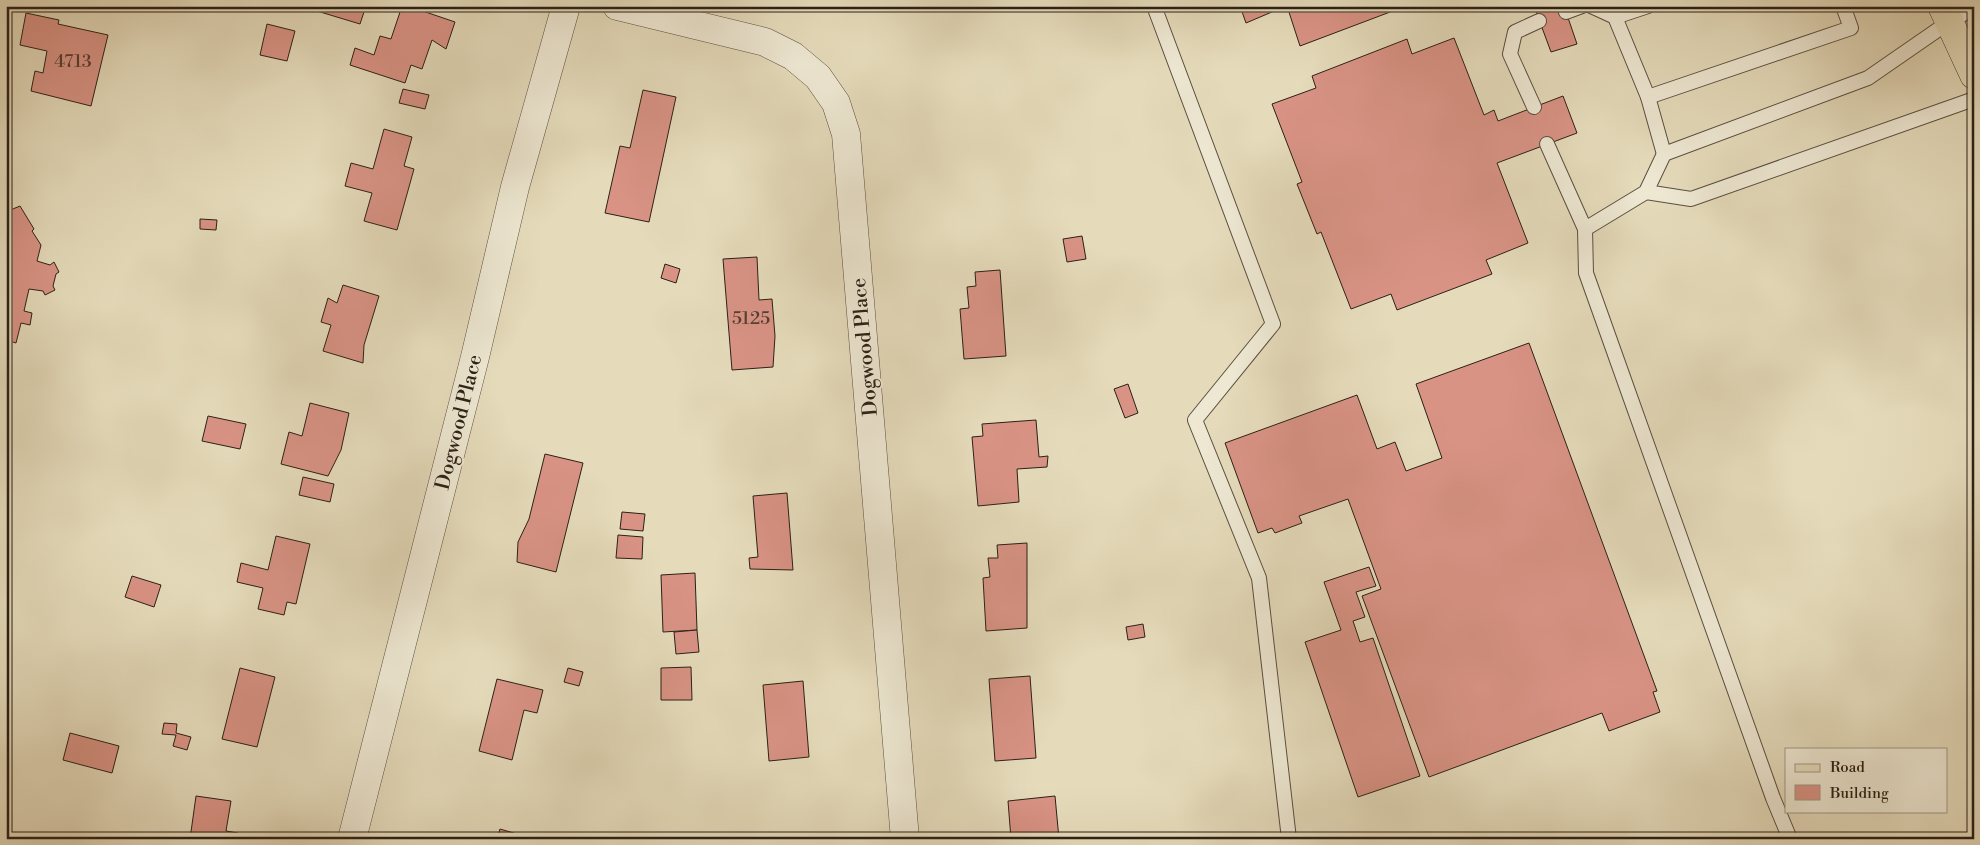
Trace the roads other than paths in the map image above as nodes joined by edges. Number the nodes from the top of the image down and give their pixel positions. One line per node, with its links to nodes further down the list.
1 (566, 6): 21 (street, Dogwood Place)
2 (617, 6): 22 (street, Dogwood Place)
3 (1154, 6): 23 (lane)
4 (1582, 6): 9 (lane)
5 (1591, 6): 11 (lane)
6 (1648, 6): 11 (lane)
7 (1843, 6): 14 (lane)
8 (1974, 8): 10 (lane)
9 (1566, 12)
10 (1945, 14): 13 (main road); 18 (lane)
11 (1615, 17): 14 (lane)
12 (1540, 21): 16 (lane)
13 (1974, 75)
14 (1648, 97): 18 (lane)
15 (1974, 99): 19 (lane)
16 (1534, 107)
17 (1547, 144): 20 (lane)
18 (1664, 154): 19 (lane)
19 (1646, 192): 20 (lane)
20 (1585, 229): 24 (lane)
21 (352, 839)
22 (906, 839)
23 (1289, 839)
24 (1790, 839)

